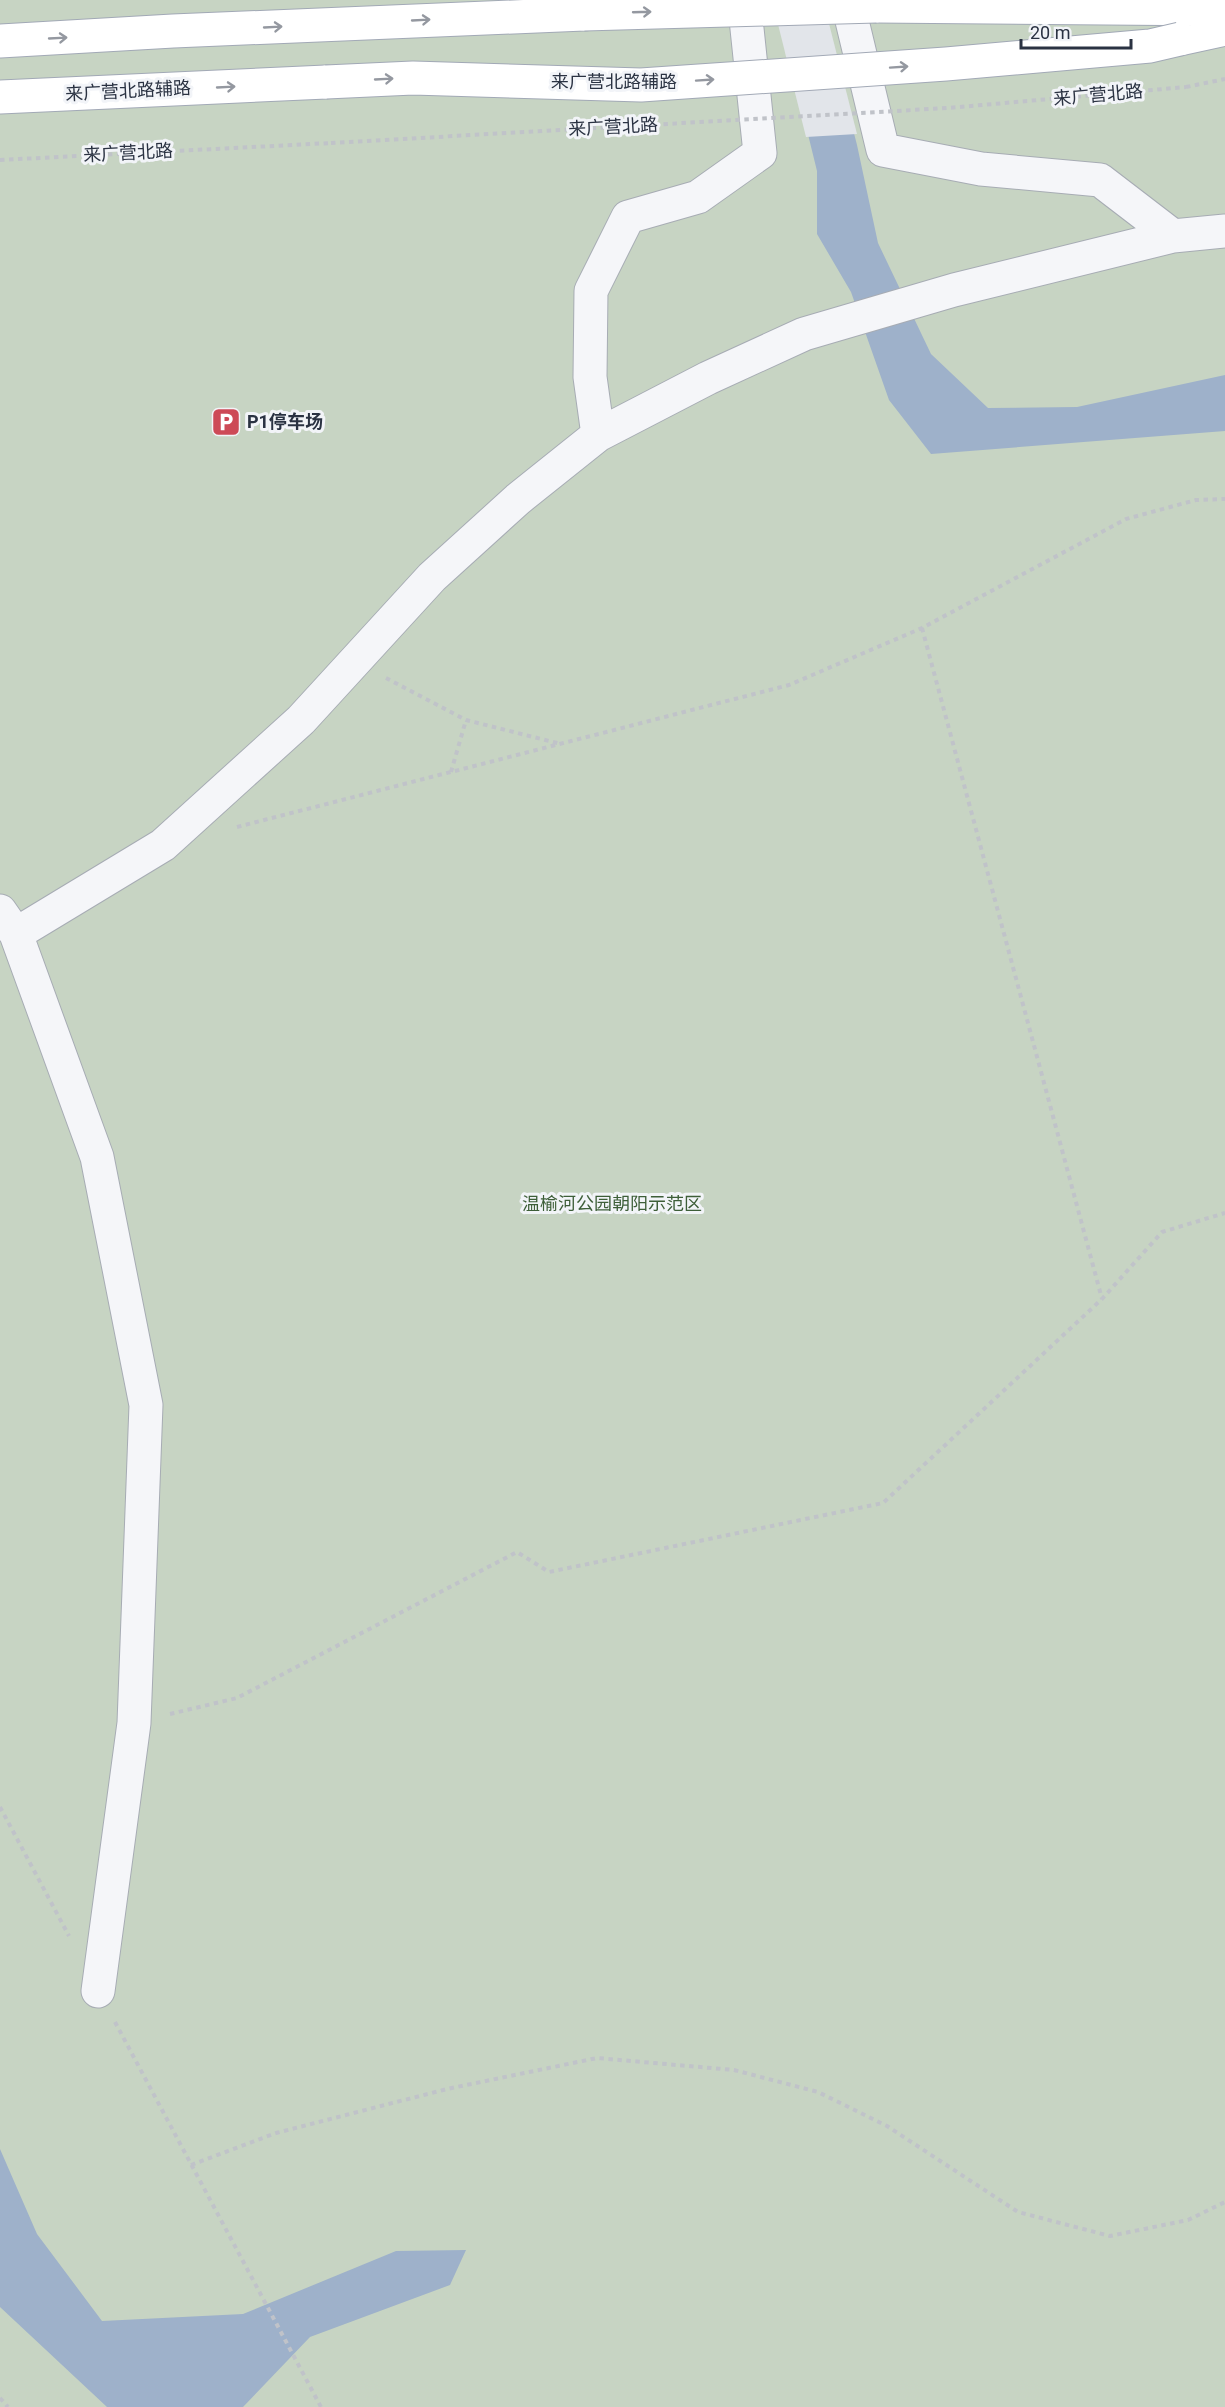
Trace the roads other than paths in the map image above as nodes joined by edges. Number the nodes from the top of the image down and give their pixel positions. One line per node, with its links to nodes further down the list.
1 (744, 0): 11 (lane)
2 (918, 0): 3 (main road)
3 (862, 3): 5 (main road); 7 (main road, one-way to 3, bridge); 10 (lane)
4 (1225, 9): 5 (main road)
5 (1178, 24): 6 (main road, 来广营北路辅路); 8 (main road, 来广营北路辅路, one-way to 5, bridge)
6 (1225, 29)
7 (0, 41)
8 (0, 97)
9 (1225, 231): 10 (lane)
10 (1173, 236): 11 (lane)
11 (598, 435): 12 (lane)
12 (8, 922): 13 (lane)
13 (98, 1991)

